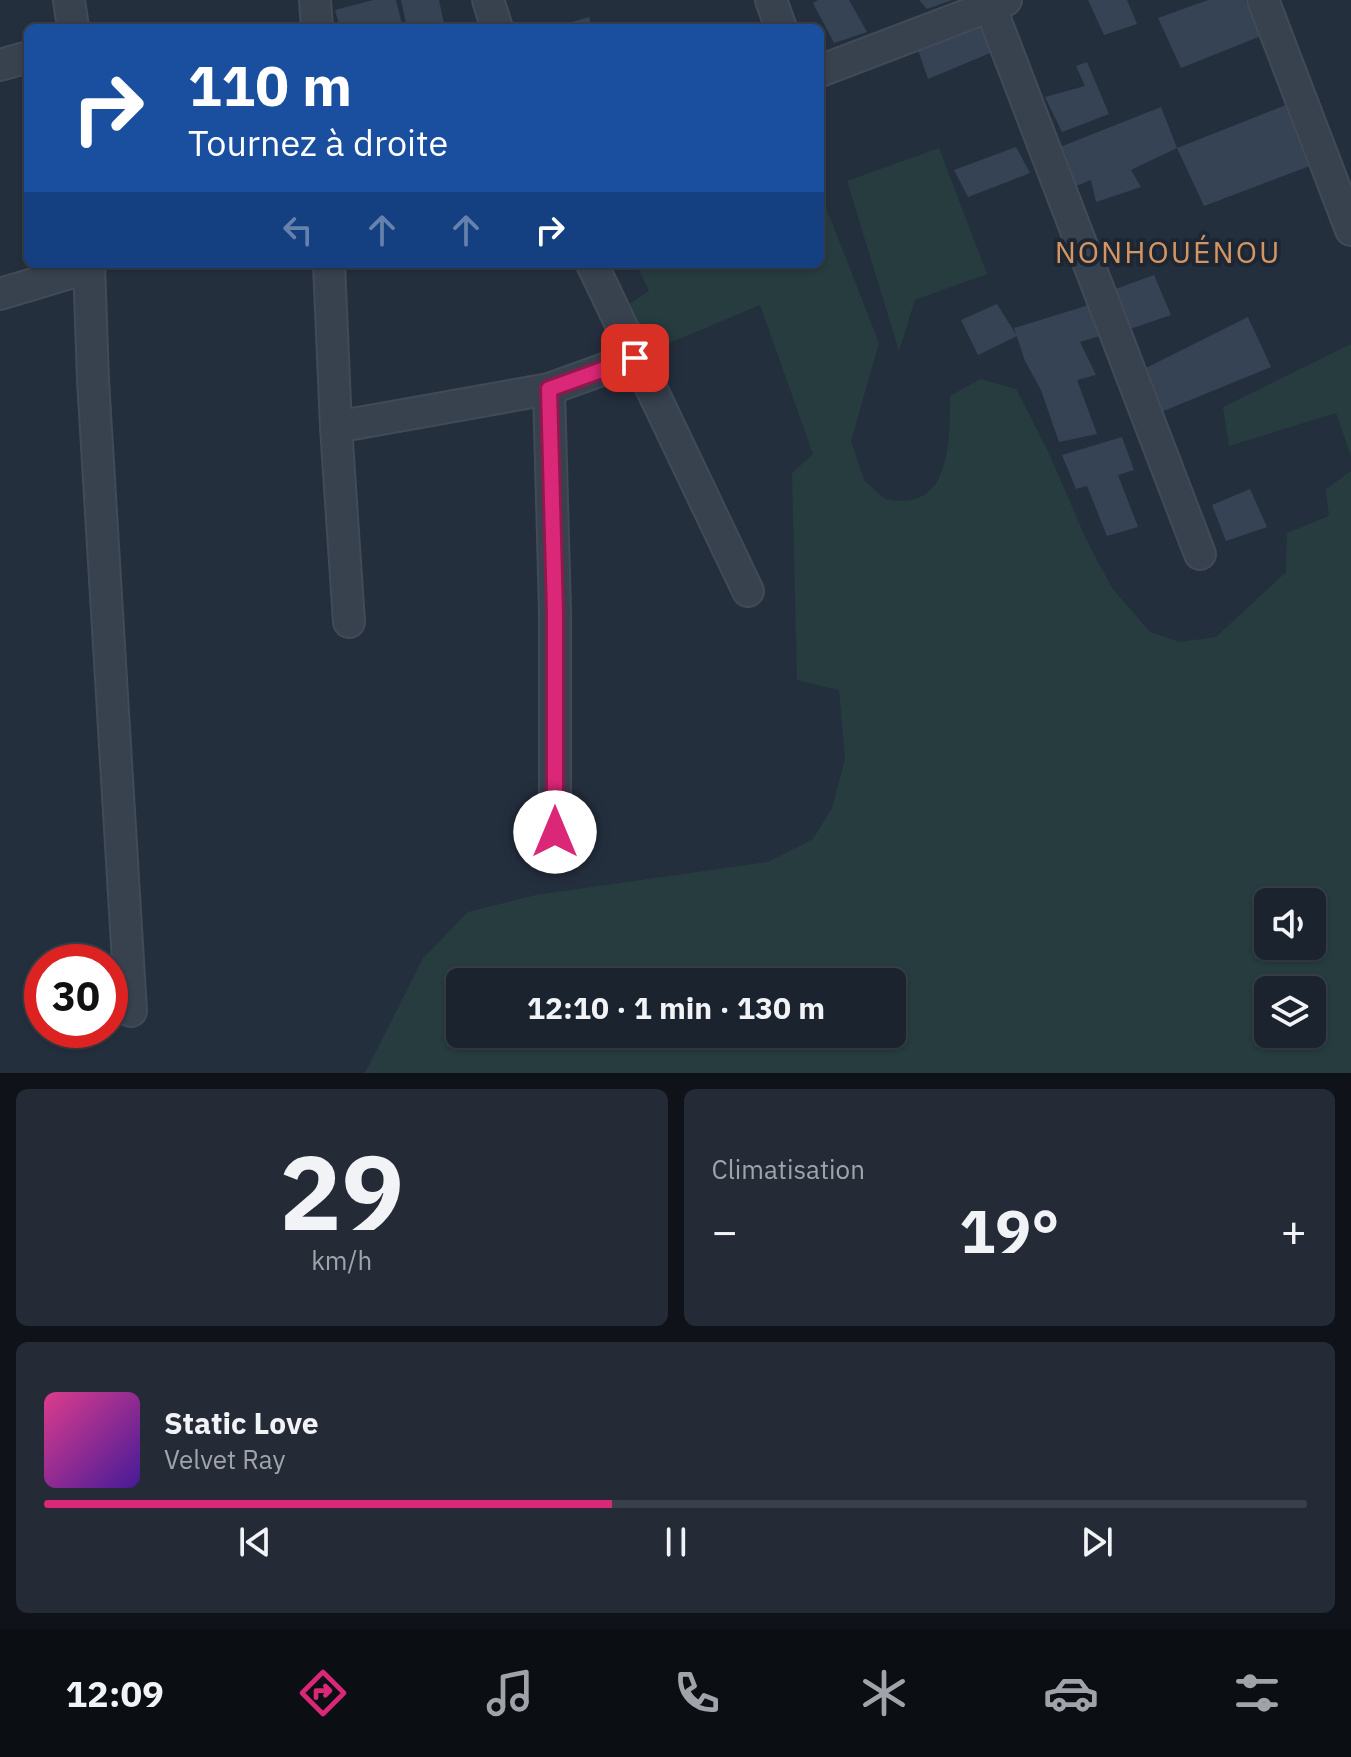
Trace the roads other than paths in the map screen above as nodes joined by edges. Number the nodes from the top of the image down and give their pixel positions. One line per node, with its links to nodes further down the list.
1 (69, 0): 7 (street)
2 (315, 0): 8 (street)
3 (488, 0): 9 (street)
4 (771, 0): 10 (street)
5 (1263, 0): 14 (street)
6 (998, 3): 13 (street); 23 (street)
7 (72, 24)
8 (317, 24)
9 (496, 24)
10 (780, 24)
11 (24, 58): 12 (street)
12 (0, 65)
13 (824, 69)
14 (1351, 230)
15 (81, 268): 19 (street)
16 (90, 268): 27 (street)
17 (329, 268): 22 (street)
18 (594, 268): 20 (street)
19 (0, 294)
20 (635, 358): 21 (street); 24 (street)
21 (549, 389): 22 (street); 26 (street)
22 (336, 427): 25 (street)
23 (1200, 554)
24 (748, 591)
25 (349, 622)
26 (555, 832)
27 (131, 1011)

